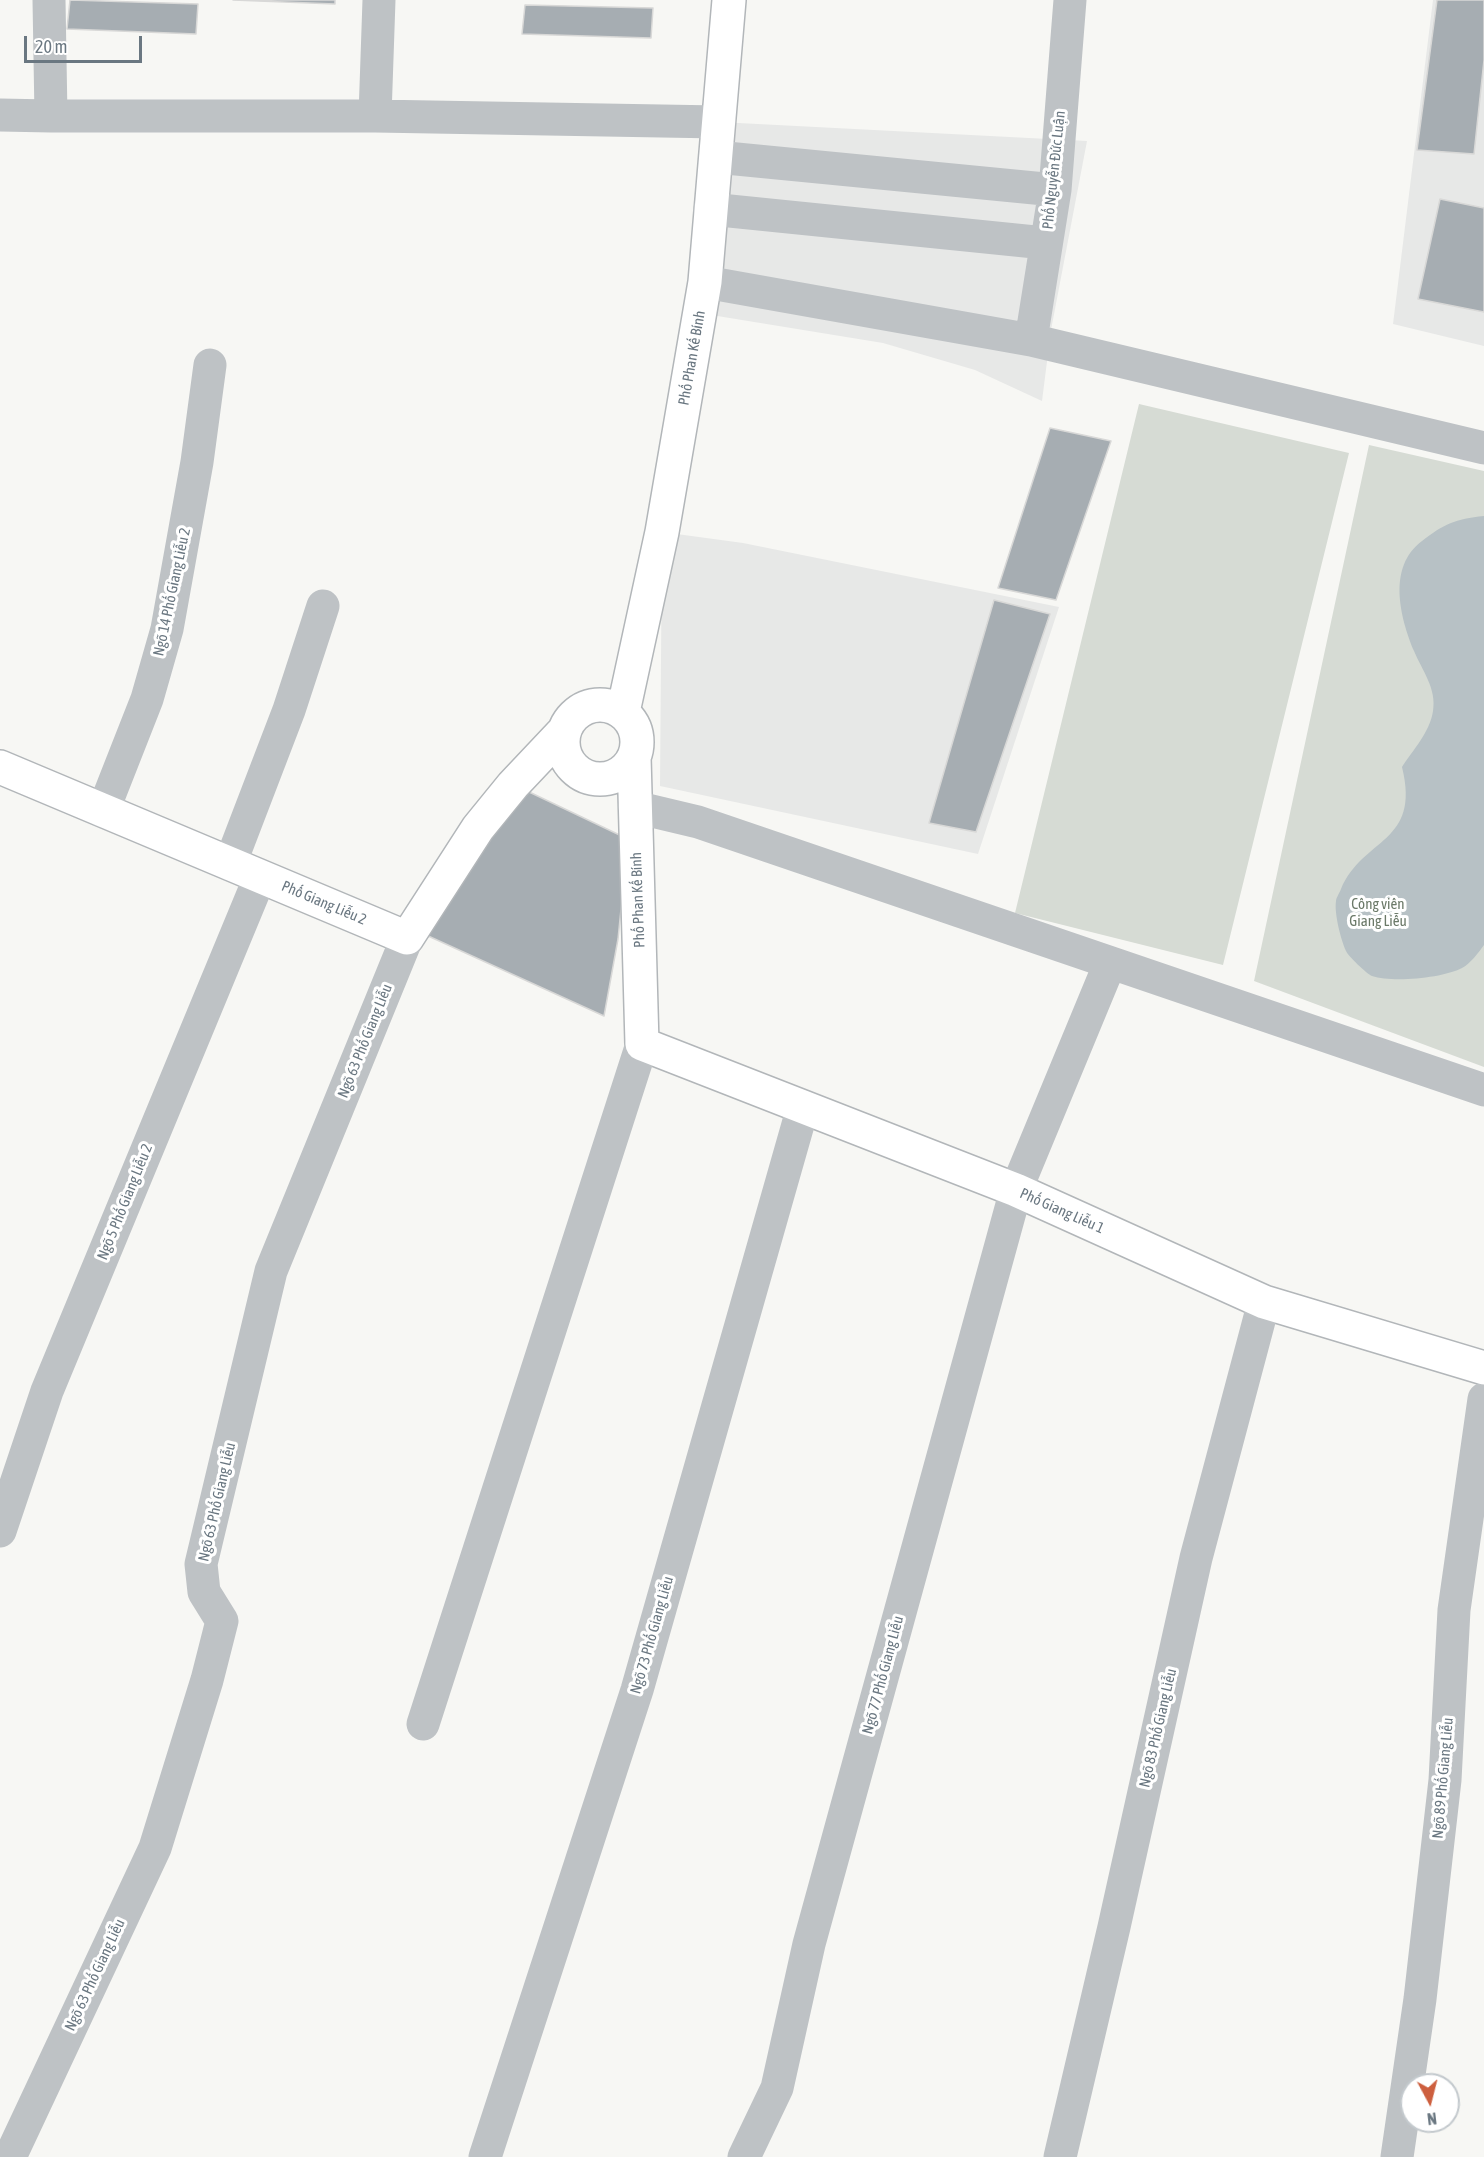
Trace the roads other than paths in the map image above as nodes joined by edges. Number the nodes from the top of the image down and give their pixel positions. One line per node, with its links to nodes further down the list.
1 (49, 0): 6 (street)
2 (379, 0): 7 (street)
3 (729, 0): 8 (main road, Phố Phan Kế Bính)
4 (1070, 0): 10 (street, Phố Nguyễn Đức Luận)
5 (0, 115): 6 (street)
6 (51, 116): 7 (street)
7 (375, 116): 8 (street)
8 (719, 123): 9 (main road, Phố Phan Kế Bính)
9 (716, 157): 10 (street); 11 (main road, Phố Phan Kế Bính)
10 (1055, 190): 12 (street, Phố Nguyễn Đức Luận)
11 (710, 209): 12 (street); 13 (main road, Phố Phan Kế Bính)
12 (1045, 243): 14 (street, Phố Nguyễn Đức Luận)
13 (705, 282): 14 (street); 18 (main road, Phố Phan Kế Bính)
14 (1031, 340): 16 (street)
15 (210, 365): 23 (street, Ngõ 14 Phố Giang Liễu 2)
16 (1484, 448)
17 (323, 606): 24 (street)
18 (623, 712): 19 (main road); 20 (main road)
19 (564, 731): 20 (main road); 26 (main road)
20 (634, 757): 22 (main road, Phố Phan Kế Bính)
21 (0, 767): 23 (main road, Phố Giang Liễu 2)
22 (635, 807): 27 (street); 28 (main road, Phố Phan Kế Bính)
23 (103, 811): 24 (main road, Phố Giang Liễu 2)
24 (230, 864): 25 (main road, Phố Giang Liễu 2)
25 (260, 877): 26 (main road, Phố Giang Liễu 2); 35 (street, Ngõ 5 Phố Giang Liễu 2)
26 (407, 938): 37 (street, Ngõ 63 Phố Giang Liễu)
27 (1110, 963): 29 (street); 31 (street, Ngõ 77 Phố Giang Liễu)
28 (642, 1044): 30 (main road, Phố Giang Liễu 1); 36 (street)
29 (1484, 1090)
30 (803, 1107): 31 (main road, Phố Giang Liễu 1); 38 (street, Ngõ 73 Phố Giang Liễu)
31 (1017, 1191): 32 (main road, Phố Giang Liễu 1); 39 (street, Ngõ 77 Phố Giang Liễu)
32 (1264, 1302): 33 (main road, Phố Giang Liễu 1); 40 (street, Ngõ 83 Phố Giang Liễu)
33 (1484, 1368)
34 (1484, 1399): 41 (street, Ngõ 89 Phố Giang Liễu)
35 (0, 1531)
36 (423, 1724)
37 (10, 2157)
38 (485, 2157)
39 (744, 2157)
40 (1060, 2157)
41 (1397, 2157)

